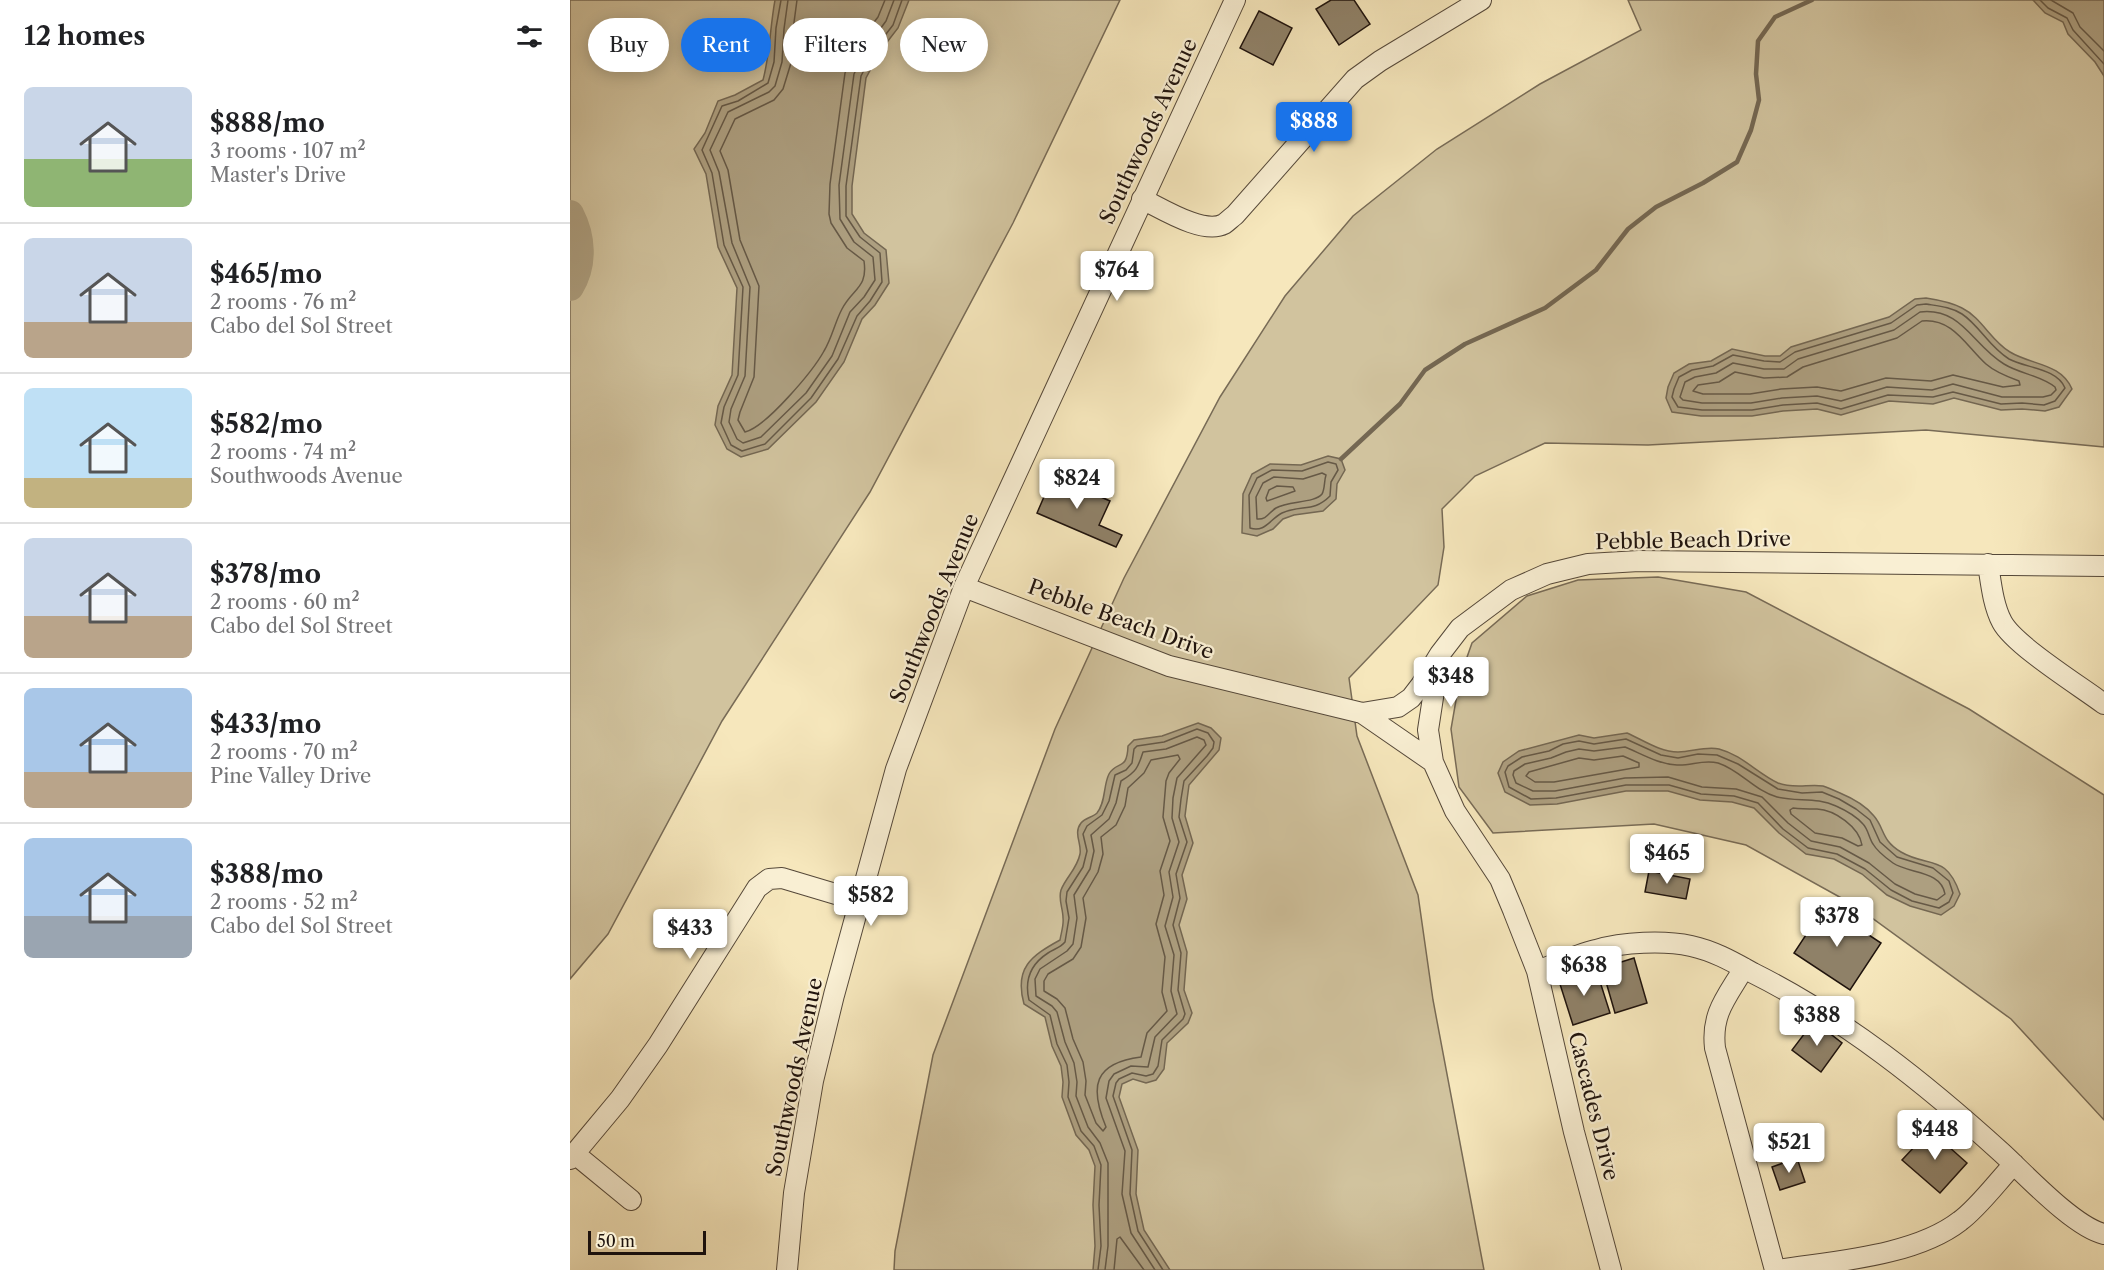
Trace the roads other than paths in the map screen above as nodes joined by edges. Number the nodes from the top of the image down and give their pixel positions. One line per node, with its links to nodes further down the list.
1 (1235, 0): 3 (street, Southwoods Avenue)
2 (1481, 0): 3 (street)
3 (1142, 199): 6 (street, Southwoods Avenue)
4 (1988, 564): 5 (street, Pebble Beach Drive); 7 (street, Pebble Beach Drive); 8 (street)
5 (2104, 566)
6 (964, 587): 9 (street, Pebble Beach Drive); 11 (street, Southwoods Avenue)
7 (1440, 654): 9 (street, Pebble Beach Drive); 10 (street, Cascades Drive)
8 (2104, 704)
9 (1362, 713): 10 (street)
10 (1433, 762): 13 (street, Cascades Drive)
11 (859, 901): 14 (street); 18 (street, Southwoods Avenue)
12 (1744, 968): 13 (street); 15 (street); 20 (street)
13 (1537, 971): 19 (street, Cascades Drive)
14 (573, 1157): 16 (street)
15 (2014, 1164): 17 (street); 20 (street)
16 (631, 1200)
17 (2104, 1234)
18 (787, 1270)
19 (1611, 1270)
20 (1777, 1270)

